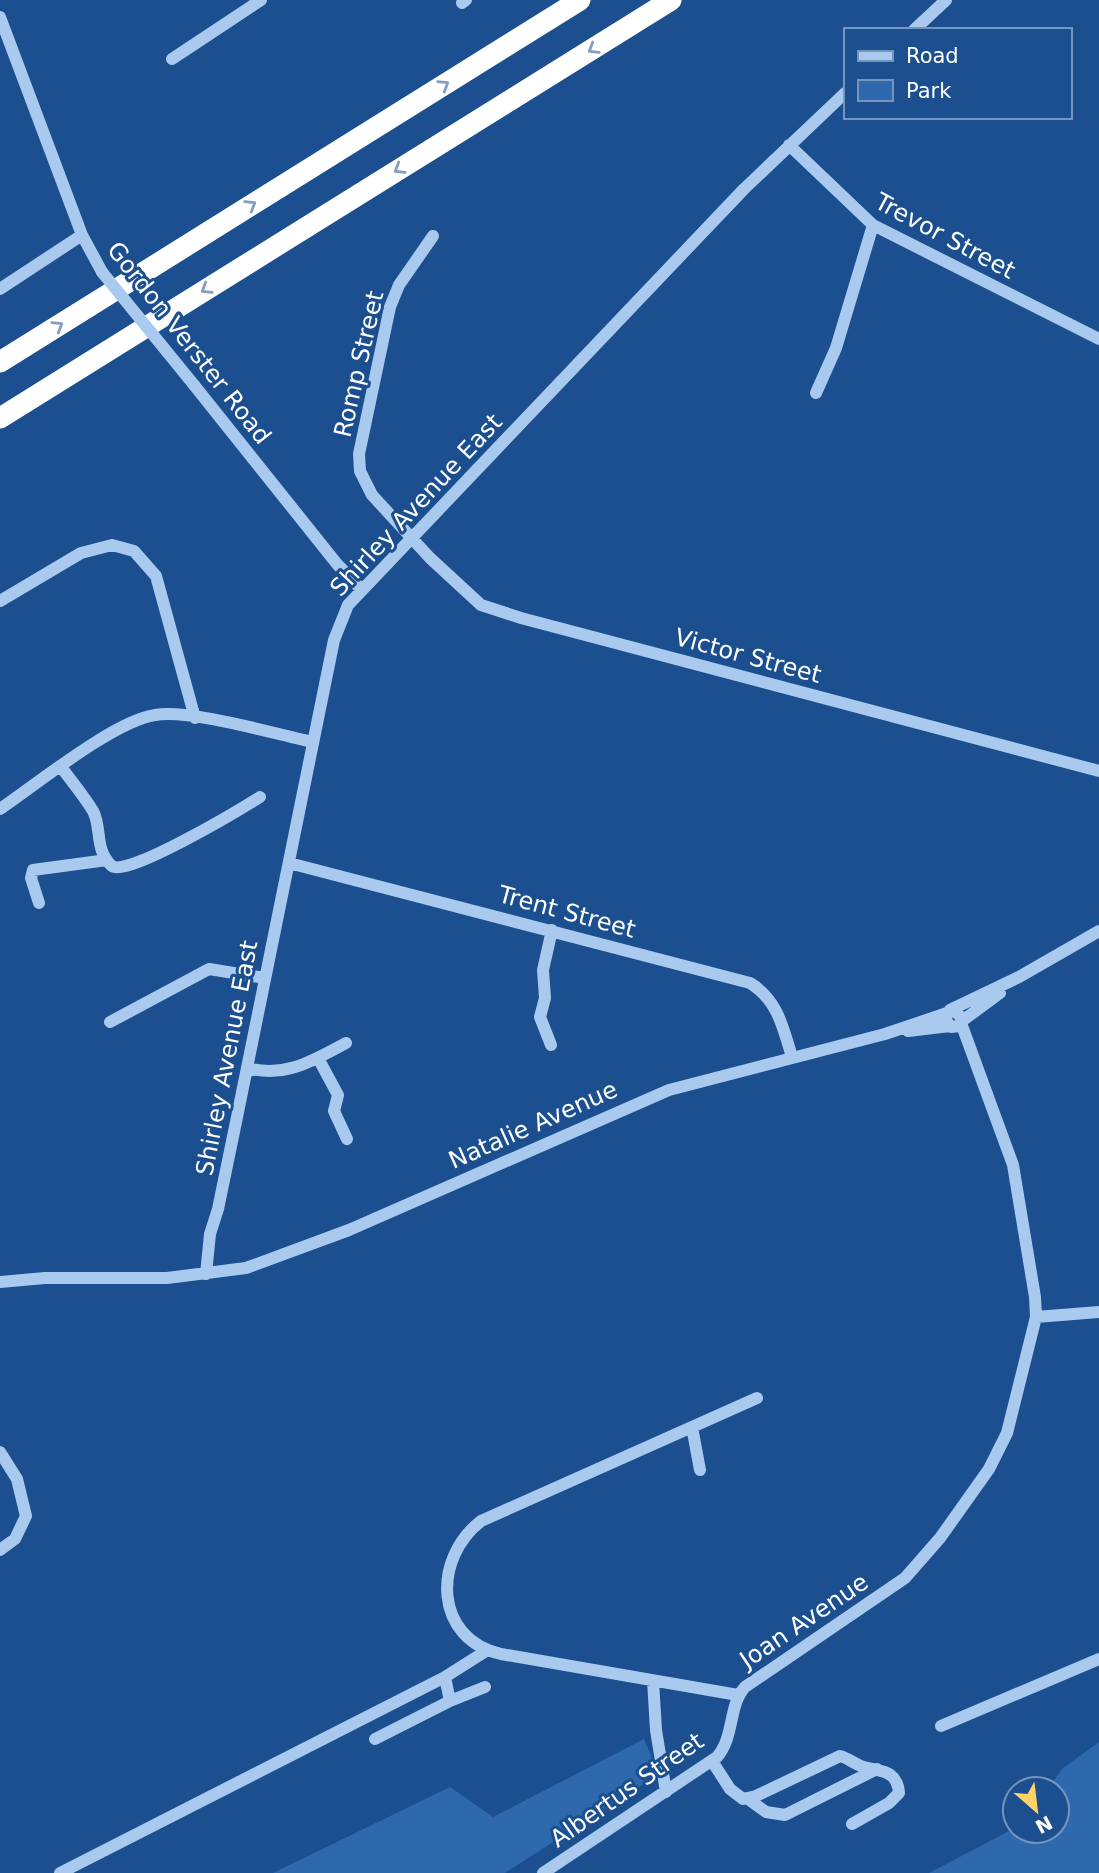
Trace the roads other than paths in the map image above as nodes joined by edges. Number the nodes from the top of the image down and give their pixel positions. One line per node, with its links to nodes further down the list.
1 (261, 0): 9 (street)
2 (580, 0): 17 (highway, one-way to 2)
3 (671, 0): 7 (highway)
4 (682, 0): 7 (highway)
5 (946, 0): 8 (street)
6 (0, 17): 13 (street, Gordon Verster Road)
7 (627, 28): 19 (highway, one-way to 19)
8 (916, 28)
9 (172, 59)
10 (844, 94): 11 (street, Shirley Avenue East)
11 (789, 145): 12 (street, Trevor Street); 20 (street, Shirley Avenue East)
12 (873, 225): 16 (street, Trevor Street); 18 (street)
13 (82, 235): 15 (street); 21 (street, Gordon Verster Road, bridge)
14 (433, 236): 20 (street, Romp Street)
15 (0, 289)
16 (1099, 339)
17 (0, 362)
18 (816, 393)
19 (0, 418)
20 (411, 537): 21 (street, Shirley Avenue East); 26 (street, Victor Street)
21 (361, 589): 24 (street, Shirley Avenue East)
22 (0, 600): 23 (street)
23 (195, 718): 24 (street); 25 (street)
24 (313, 742): 30 (street, Shirley Avenue East)
25 (62, 768): 28 (street); 29 (street)
26 (1099, 771)
27 (260, 797): 29 (street)
28 (0, 809)
29 (107, 860): 31 (street)
30 (289, 863): 32 (street, Trent Street); 35 (street, Shirley Avenue East)
31 (38, 903)
32 (552, 930): 41 (street); 42 (street, Trent Street)
33 (1099, 931): 34 (street, Natalie Avenue)
34 (1019, 977): 36 (street, Natalie Avenue); 38 (street, Natalie Avenue)
35 (265, 978): 37 (street); 44 (street, Shirley Avenue East)
36 (950, 1011): 38 (street, Joan Avenue); 39 (street, Natalie Avenue)
37 (110, 1022)
38 (956, 1024): 39 (street, Natalie Avenue); 49 (street, Joan Avenue)
39 (885, 1034): 42 (street, Natalie Avenue)
40 (346, 1043): 43 (street)
41 (551, 1045)
42 (792, 1057): 46 (street, Natalie Avenue)
43 (318, 1058): 44 (street); 45 (street)
44 (247, 1068): 46 (street, Shirley Avenue East)
45 (347, 1139)
46 (206, 1274): 47 (street, Natalie Avenue)
47 (0, 1282)
48 (1099, 1312): 49 (street)
49 (1036, 1317): 60 (street, Joan Avenue)
50 (757, 1398): 51 (street, Joan Avenue)
51 (692, 1427): 53 (street); 55 (street, Joan Avenue)
52 (0, 1452): 54 (street)
53 (700, 1470)
54 (0, 1550)
55 (486, 1651): 57 (street); 58 (street, Joan Avenue)
56 (1099, 1659): 62 (street)
57 (444, 1677): 61 (street); 69 (street)
58 (653, 1681): 60 (street, Joan Avenue); 66 (street)
59 (485, 1686): 61 (street)
60 (738, 1695): 64 (street, Albertus Street)
61 (450, 1701): 63 (street)
62 (941, 1726)
63 (375, 1739)
64 (712, 1761): 66 (street, Albertus Street); 67 (street)
65 (877, 1768): 67 (street); 67 (street); 68 (street)
66 (666, 1793): 70 (street, Albertus Street)
67 (748, 1799)
68 (852, 1824)
69 (60, 1873)
70 (543, 1873)

